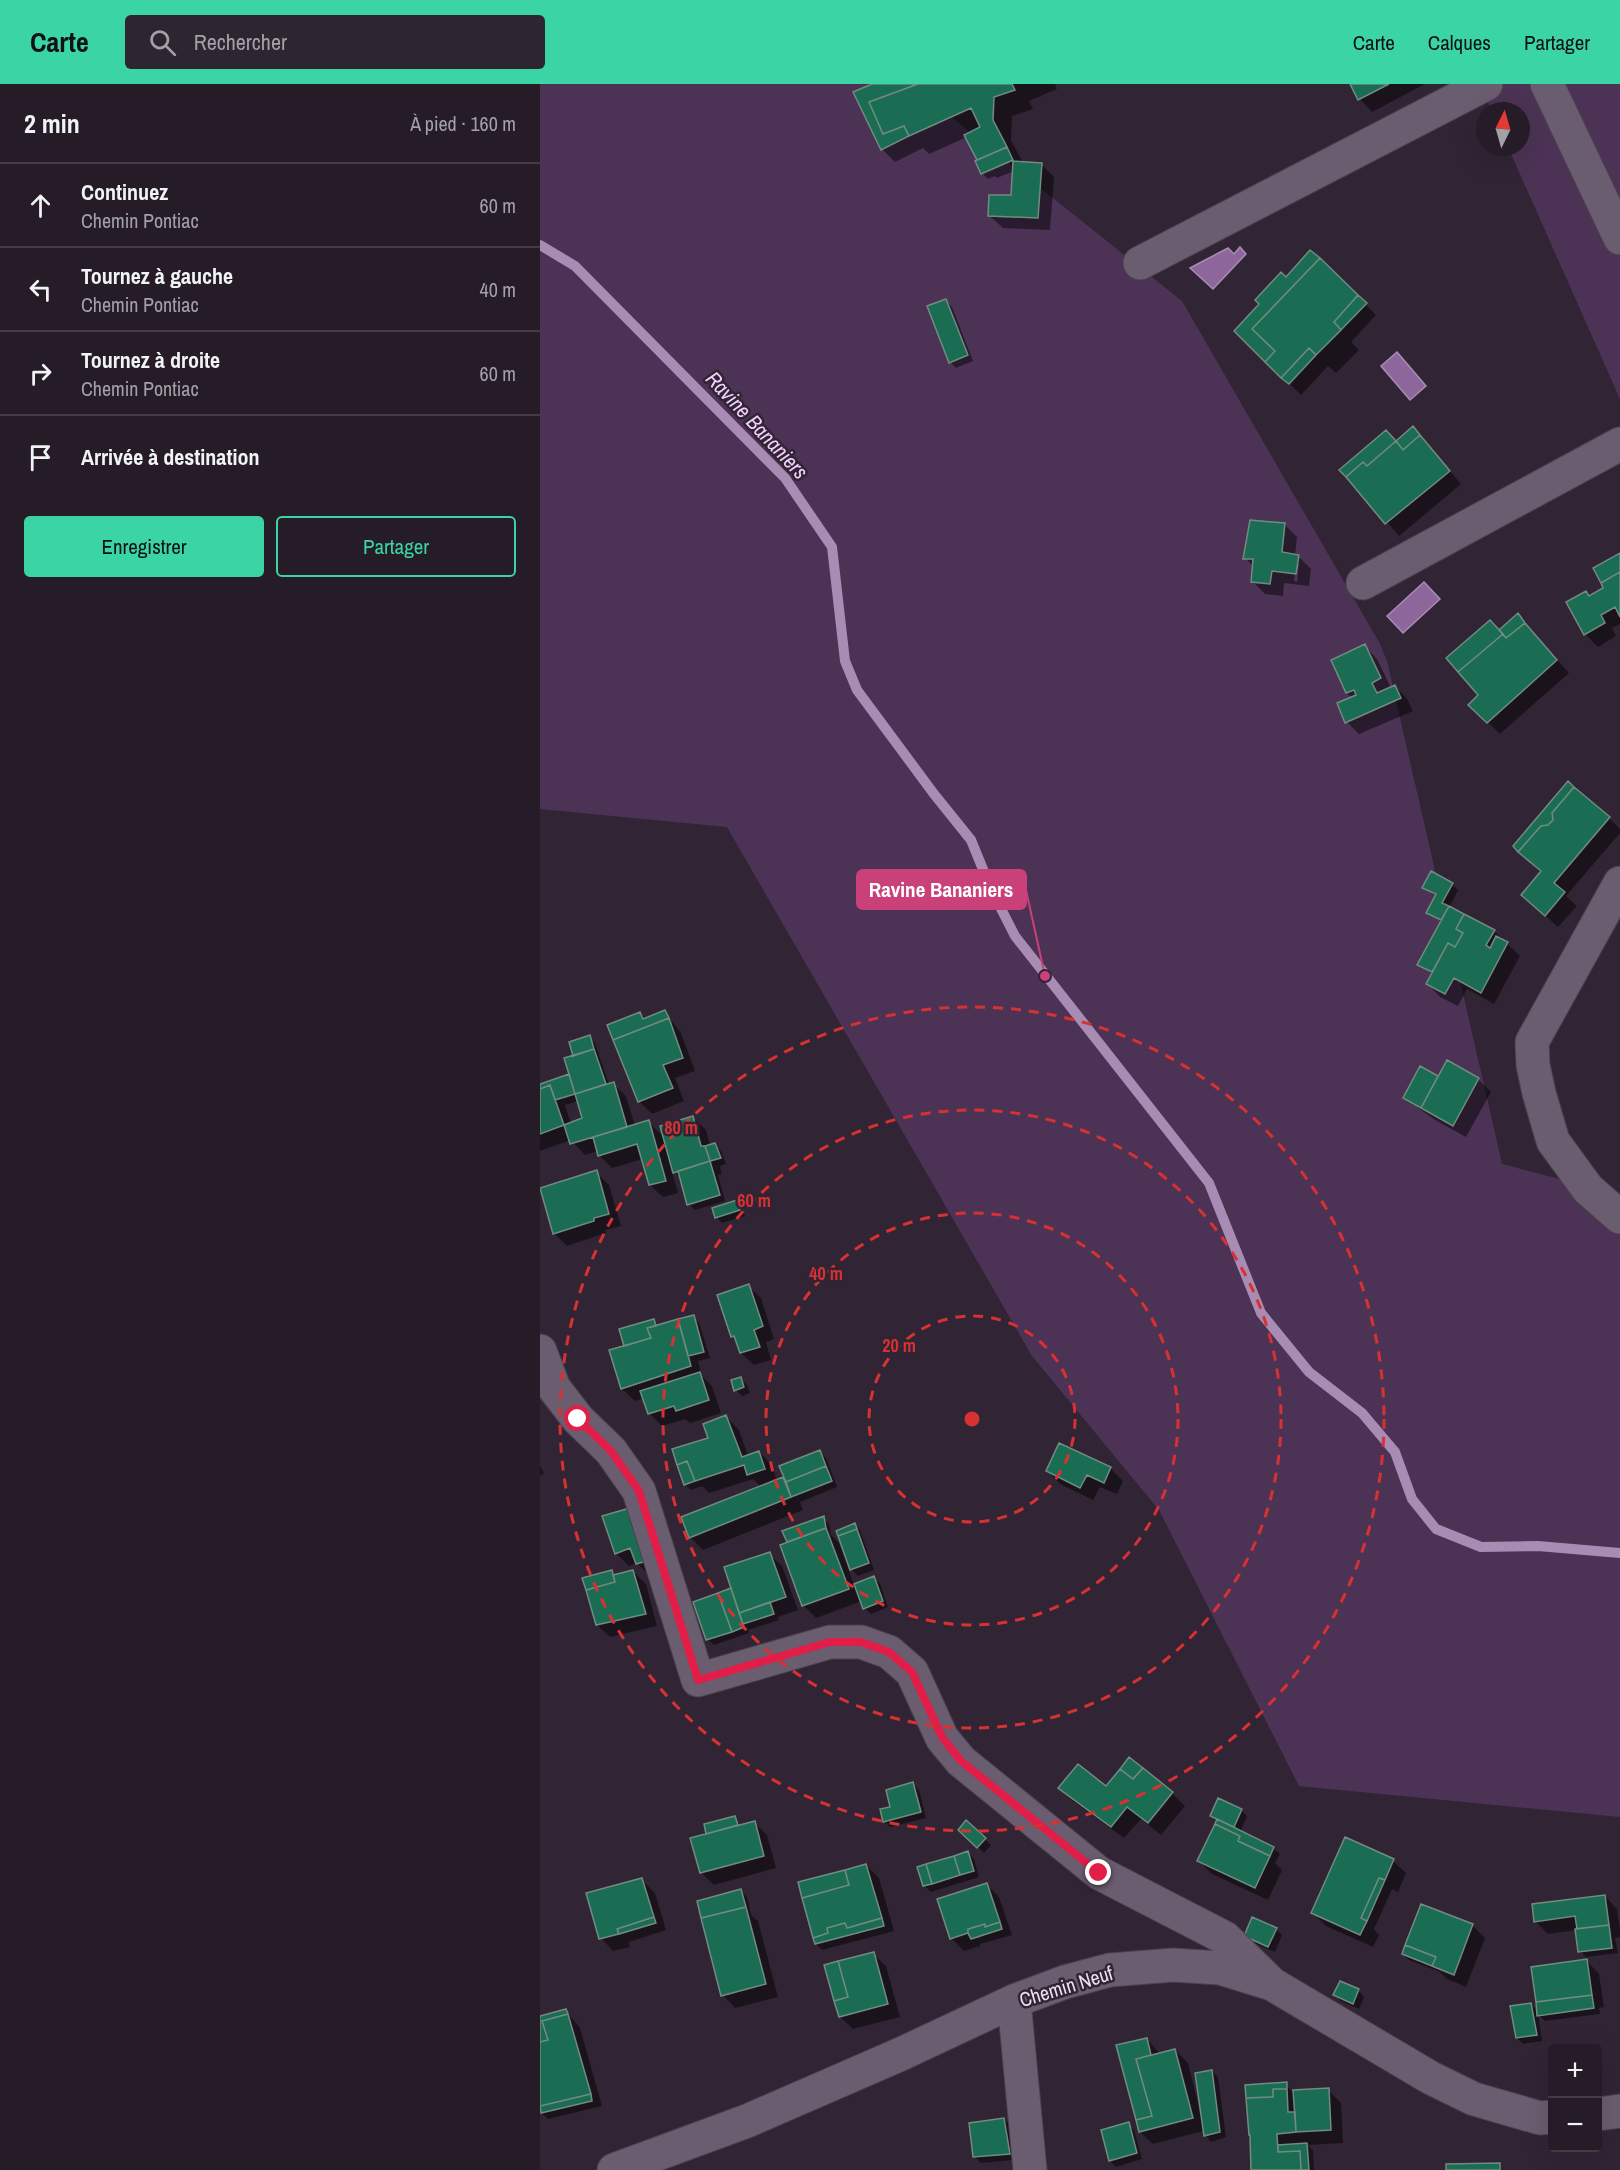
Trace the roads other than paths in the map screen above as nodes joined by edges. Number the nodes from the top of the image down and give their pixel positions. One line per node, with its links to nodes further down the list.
1 (1486, 84): 4 (street)
2 (1547, 84): 3 (street)
3 (1620, 238)
4 (1140, 263)
5 (1620, 444): 6 (street)
6 (1363, 583)
7 (1620, 883): 8 (street)
8 (1620, 1217)
9 (540, 1352): 10 (street)
10 (1272, 1984): 11 (street, Chemin Neuf); 14 (street, Chemin Neuf)
11 (1014, 2001): 15 (street, Chemin Neuf); 16 (street)
12 (1620, 2111): 13 (street)
13 (1602, 2113)
14 (1548, 2117)
15 (614, 2170)
16 (1030, 2170)

